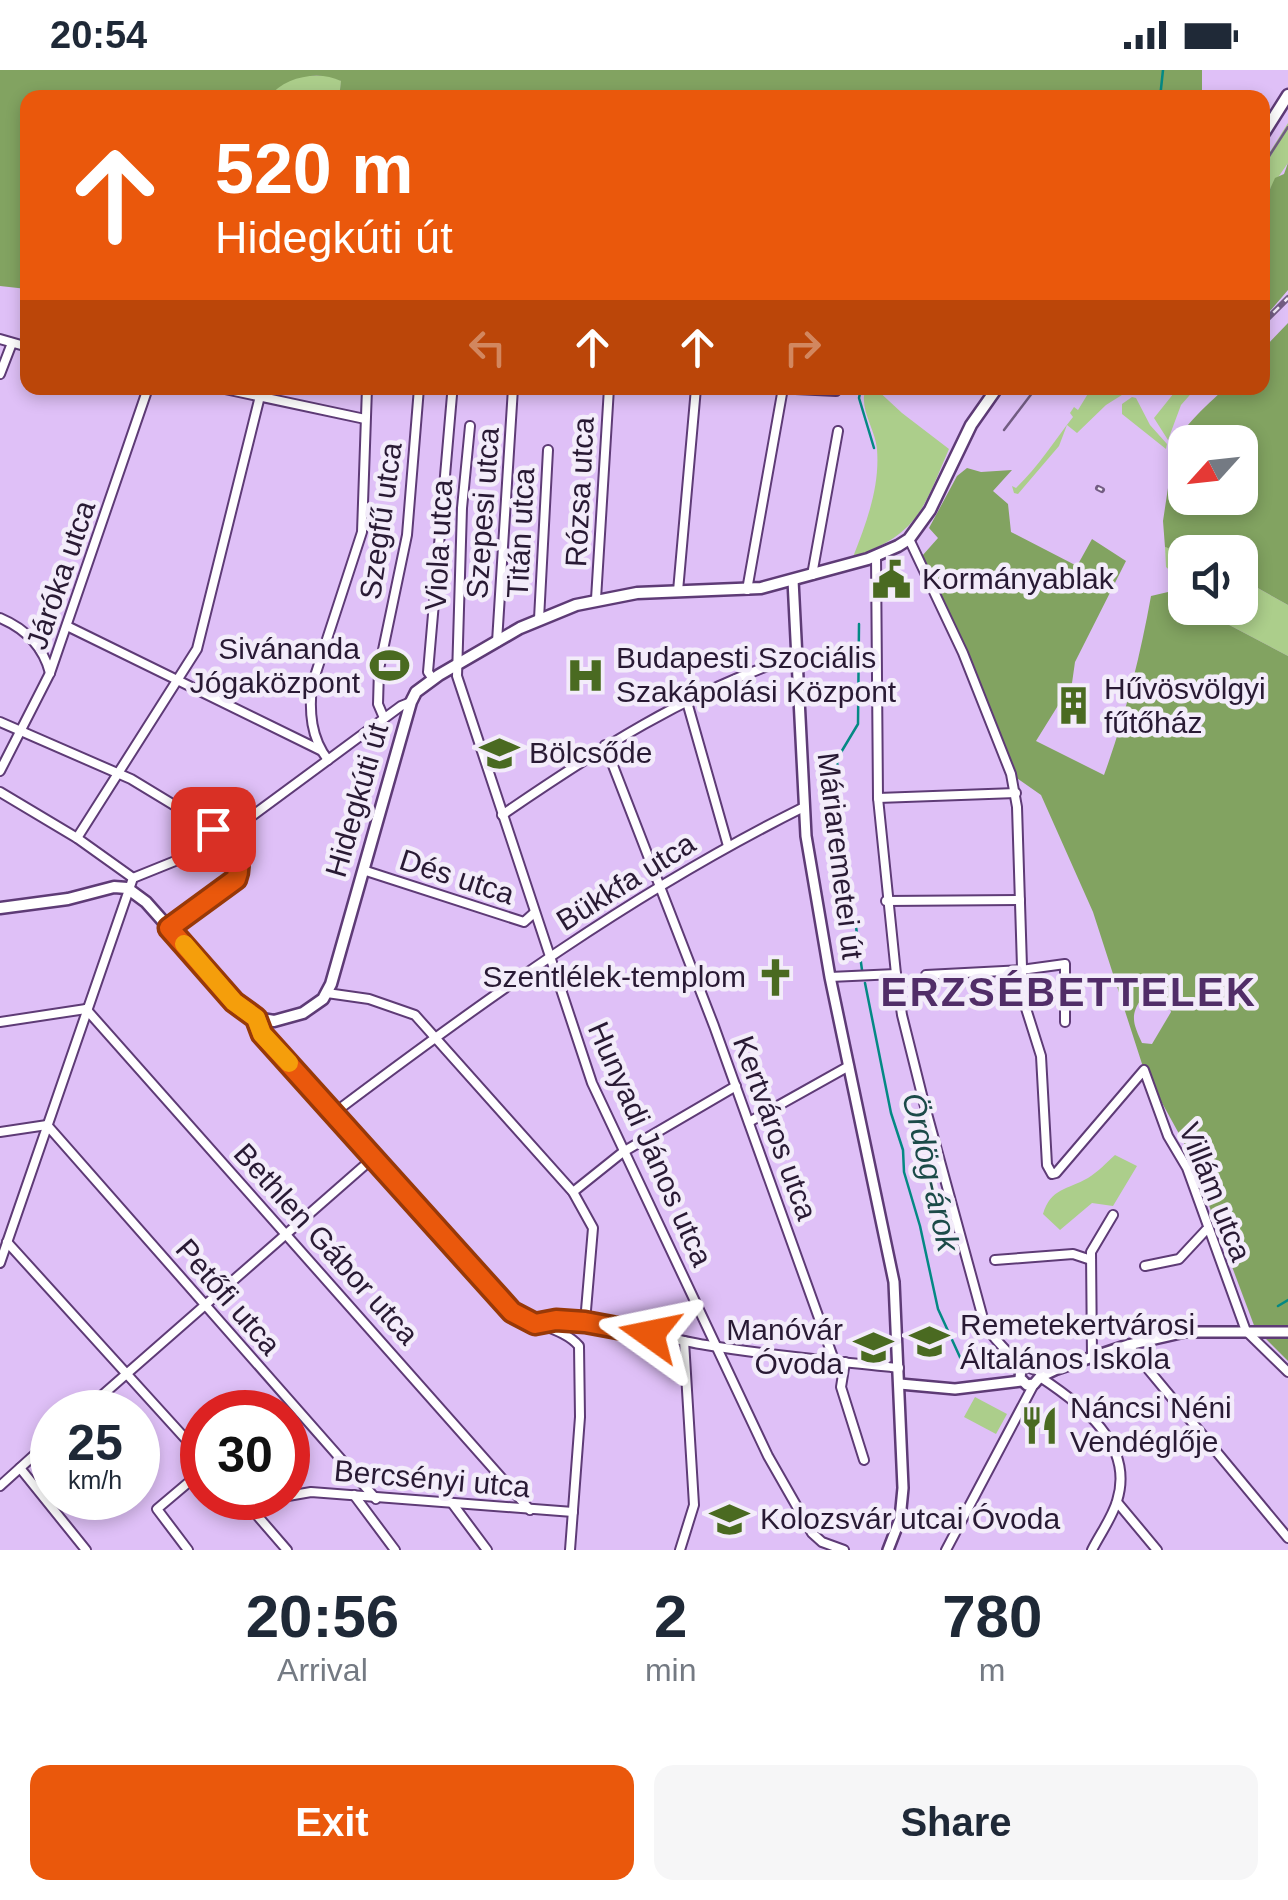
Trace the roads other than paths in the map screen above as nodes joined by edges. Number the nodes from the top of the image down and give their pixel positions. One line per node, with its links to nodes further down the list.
1 (1288, 96): 2 (main road)
2 (1270, 124)
3 (0, 339): 4 (street)
4 (12, 344): 5 (street); 6 (street)
5 (20, 346)
6 (0, 374)
7 (146, 395): 31 (street, Járóka utca)
8 (260, 395): 37 (street)
9 (273, 395): 18 (street)
10 (367, 395): 18 (street)
11 (419, 395): 40 (street, Szegfű utca)
12 (452, 395): 36 (street)
13 (514, 395): 32 (street, Szepesi utca)
14 (608, 395): 28 (street, Rózsa utca)
15 (695, 395): 27 (street)
16 (782, 395): 26 (street)
17 (992, 395): 22 (main road)
18 (365, 419): 44 (street)
19 (470, 426): 34 (street, Viola utca)
20 (838, 431): 24 (street)
21 (548, 450): 30 (street, Titán utca)
22 (909, 539): 23 (main road, Hidegkúti út); 49 (street)
23 (876, 556): 24 (main road, Hidegkúti út); 50 (street)
24 (812, 574): 25 (main road, Hidegkúti út)
25 (793, 580): 26 (main road, Hidegkúti út); 33 (street, Máriaremetei út)
26 (747, 590): 27 (main road, Hidegkúti út)
27 (678, 591): 28 (main road, Hidegkúti út)
28 (596, 600): 30 (main road, Hidegkúti út)
29 (0, 618): 35 (street)
30 (540, 619): 32 (main road, Hidegkúti út)
31 (68, 626): 35 (street, Járóka utca); 37 (street)
32 (497, 642): 34 (main road, Hidegkúti út)
33 (796, 656): 39 (street); 51 (street, Máriaremetei út)
34 (456, 666): 36 (main road, Hidegkúti út); 52 (street, Hunyadi János utca)
35 (50, 673): 42 (street, Járóka utca)
36 (432, 678): 38 (main road, Hidegkúti út)
37 (179, 682): 44 (street); 47 (street)
38 (410, 702): 40 (street); 56 (main road, Hidegkúti út)
39 (687, 702): 43 (street); 55 (street)
40 (384, 718): 45 (street)
41 (0, 722): 42 (street)
42 (21, 732): 46 (street, Járóka utca); 47 (street)
43 (605, 745): 52 (street); 58 (street, Kertváros utca)
44 (320, 750): 45 (street)
45 (328, 760): 53 (street)
46 (0, 770)
47 (119, 773): 53 (street); 54 (street)
48 (0, 792): 54 (street)
49 (1016, 792): 50 (street); 59 (street)
50 (878, 798): 60 (street)
51 (804, 807): 55 (street, Bükkfa utca); 68 (street, Máriaremetei út)
52 (502, 815): 62 (street, Hunyadi János utca)
53 (224, 836): 57 (street); 63 (street)
54 (78, 838): 57 (street)
55 (728, 846): 58 (street, Bükkfa utca)
56 (366, 872): 62 (street, Dés utca); 69 (main road, Hidegkúti út)
57 (130, 883): 61 (main road); 63 (main road); 70 (street)
58 (660, 885): 64 (street, Bükkfa utca); 76 (street, Kertváros utca)
59 (1020, 900): 60 (street); 65 (street)
60 (886, 901): 66 (street)
61 (0, 908)
62 (534, 913): 64 (street, Hunyadi János utca)
63 (169, 928): 71 (main road)
64 (549, 956): 74 (street, Bükkfa utca); 81 (street, Hunyadi János utca)
65 (1020, 970): 67 (street); 73 (street); 85 (street, Villám utca)
66 (896, 974): 68 (street); 106 (street)
67 (926, 975)
68 (830, 977): 75 (street, Máriaremetei út)
69 (327, 992): 71 (main road); 74 (street)
70 (86, 1009): 72 (street); 79 (street); 86 (street, Bethlen Gábor utca)
71 (256, 1018): 77 (street)
72 (0, 1022)
73 (1065, 1022)
74 (436, 1038): 77 (street, Bükkfa utca); 83 (street)
75 (849, 1066): 78 (street); 103 (street, Máriaremetei út)
76 (736, 1086): 78 (street, Kertváros utca); 81 (street)
77 (334, 1114): 82 (street)
78 (749, 1122): 101 (street, Kertváros utca)
79 (48, 1124): 80 (street); 87 (street); 92 (street, Petőfi utca)
80 (0, 1132)
81 (623, 1152): 83 (street); 99 (street, Hunyadi János utca)
82 (373, 1158): 86 (street); 94 (street)
83 (573, 1192): 93 (street)
84 (1113, 1215): 89 (street)
85 (1206, 1230): 91 (street); 95 (street, Villám utca)
86 (286, 1232): 92 (street); 120 (street, Bethlen Gábor utca)
87 (4, 1243): 90 (street); 105 (street)
88 (995, 1260): 89 (street)
89 (1091, 1260): 100 (street)
90 (0, 1262)
91 (1145, 1266)
92 (204, 1304): 105 (street); 117 (street, Petőfi utca)
93 (585, 1322): 94 (street); 97 (street)
94 (554, 1325): 121 (street)
95 (1246, 1331): 96 (street); 98 (street); 104 (street)
96 (1288, 1332)
97 (684, 1341): 99 (street); 130 (street)
98 (1128, 1345): 100 (street); 123 (street)
99 (716, 1346): 101 (street); 131 (street, Hunyadi János utca)
100 (1092, 1357): 106 (street)
101 (834, 1360): 102 (street)
102 (844, 1362): 103 (street); 111 (street)
103 (899, 1368): 107 (street, Máriaremetei út)
104 (1288, 1372)
105 (127, 1374): 108 (street); 109 (street)
106 (1036, 1379): 107 (street); 118 (street); 133 (street)
107 (900, 1384): 132 (street, Máriaremetei út)
108 (109, 1390)
109 (180, 1433)
110 (30, 1459): 112 (street)
111 (864, 1460)
112 (20, 1468): 113 (street); 124 (street)
113 (0, 1486)
114 (180, 1490): 125 (street)
115 (310, 1492): 116 (street, Bercsényi utca)
116 (354, 1495): 117 (street, Bercsényi utca); 127 (street)
117 (376, 1499): 119 (street, Bercsényi utca)
118 (1117, 1502): 134 (street); 135 (street)
119 (452, 1503): 120 (street, Bercsényi utca); 128 (street)
120 (530, 1510): 121 (street, Bercsényi utca)
121 (573, 1512): 129 (street)
122 (262, 1520): 126 (street)
123 (1288, 1538)
124 (86, 1550)
125 (188, 1550)
126 (287, 1550)
127 (395, 1550)
128 (487, 1550)
129 (570, 1550)
130 (680, 1550)
131 (844, 1550)
132 (888, 1550)
133 (946, 1550)
134 (1092, 1550)
135 (1157, 1550)

